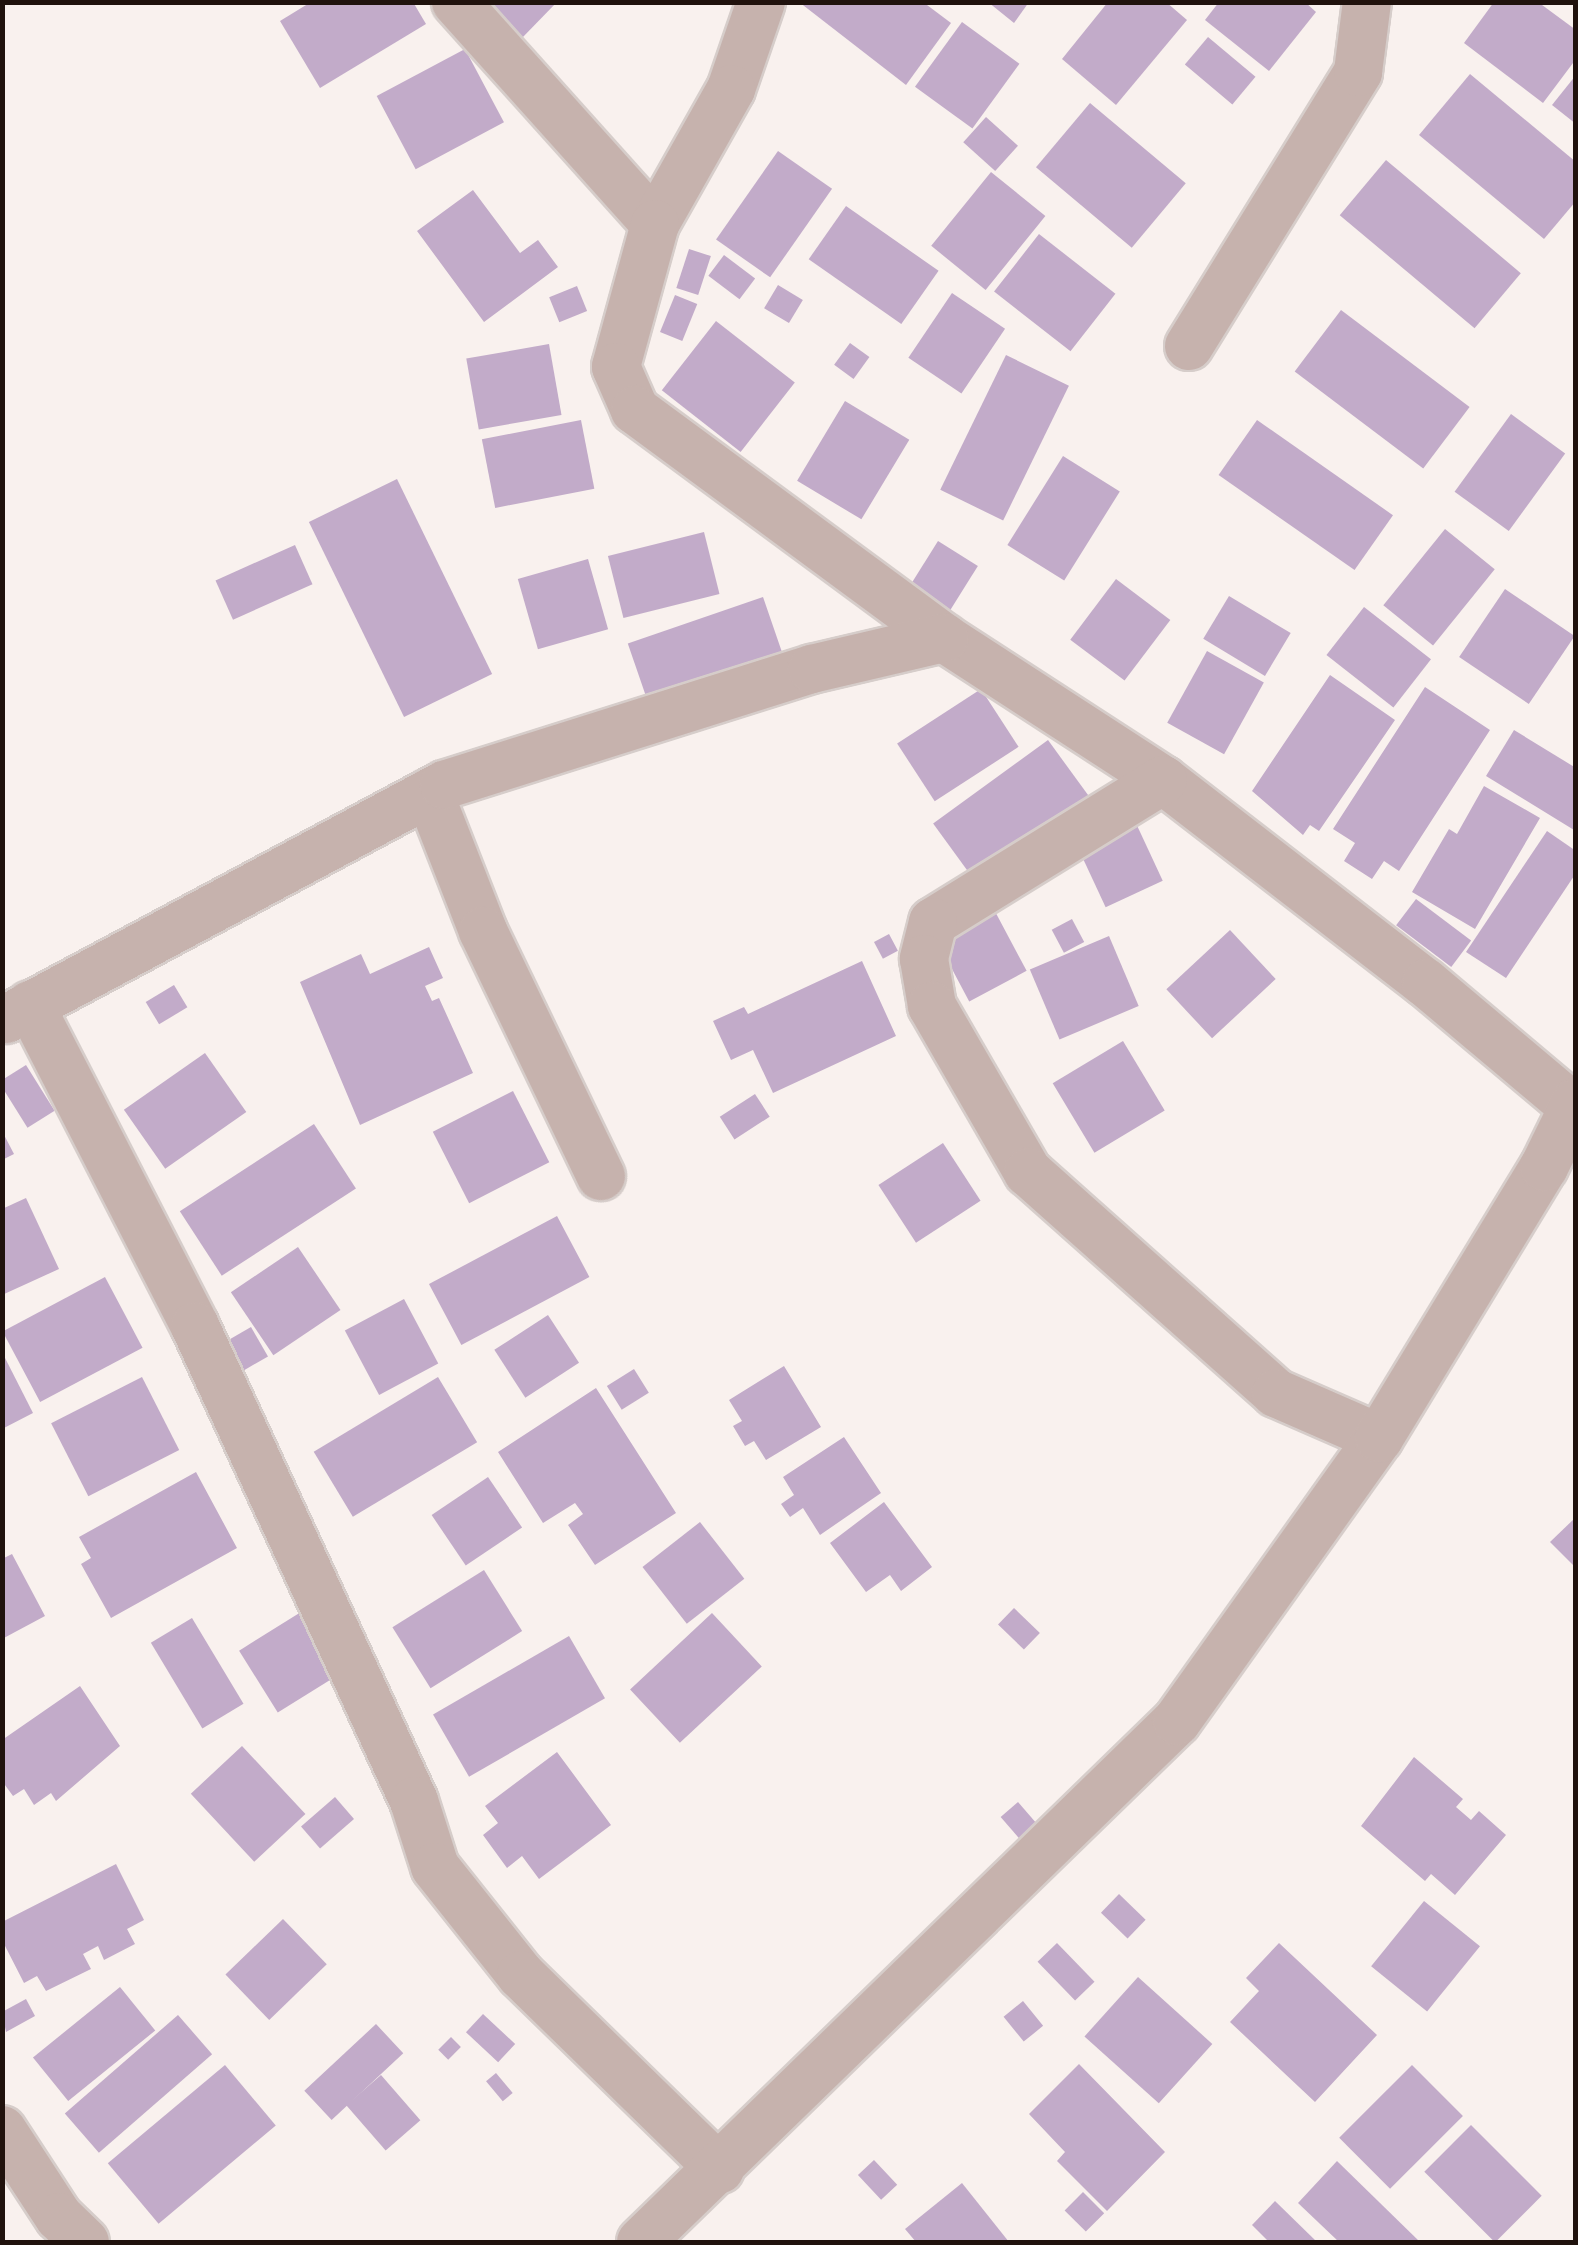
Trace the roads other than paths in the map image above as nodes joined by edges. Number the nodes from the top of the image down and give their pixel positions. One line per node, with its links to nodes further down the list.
1 (456, 2): 4 (street)
2 (761, 2): 4 (street)
3 (1367, 2): 5 (street)
4 (655, 224): 6 (street)
5 (1188, 346)
6 (944, 638): 7 (street); 8 (street)
7 (1163, 780): 10 (street); 12 (street)
8 (429, 793): 9 (street); 11 (street)
9 (16, 1012): 14 (street)
10 (1574, 1104): 12 (street)
11 (600, 1176)
12 (1379, 1438): 14 (street)
13 (2, 2130): 15 (street)
14 (720, 2169): 16 (street)
15 (86, 2242)
16 (640, 2242)

